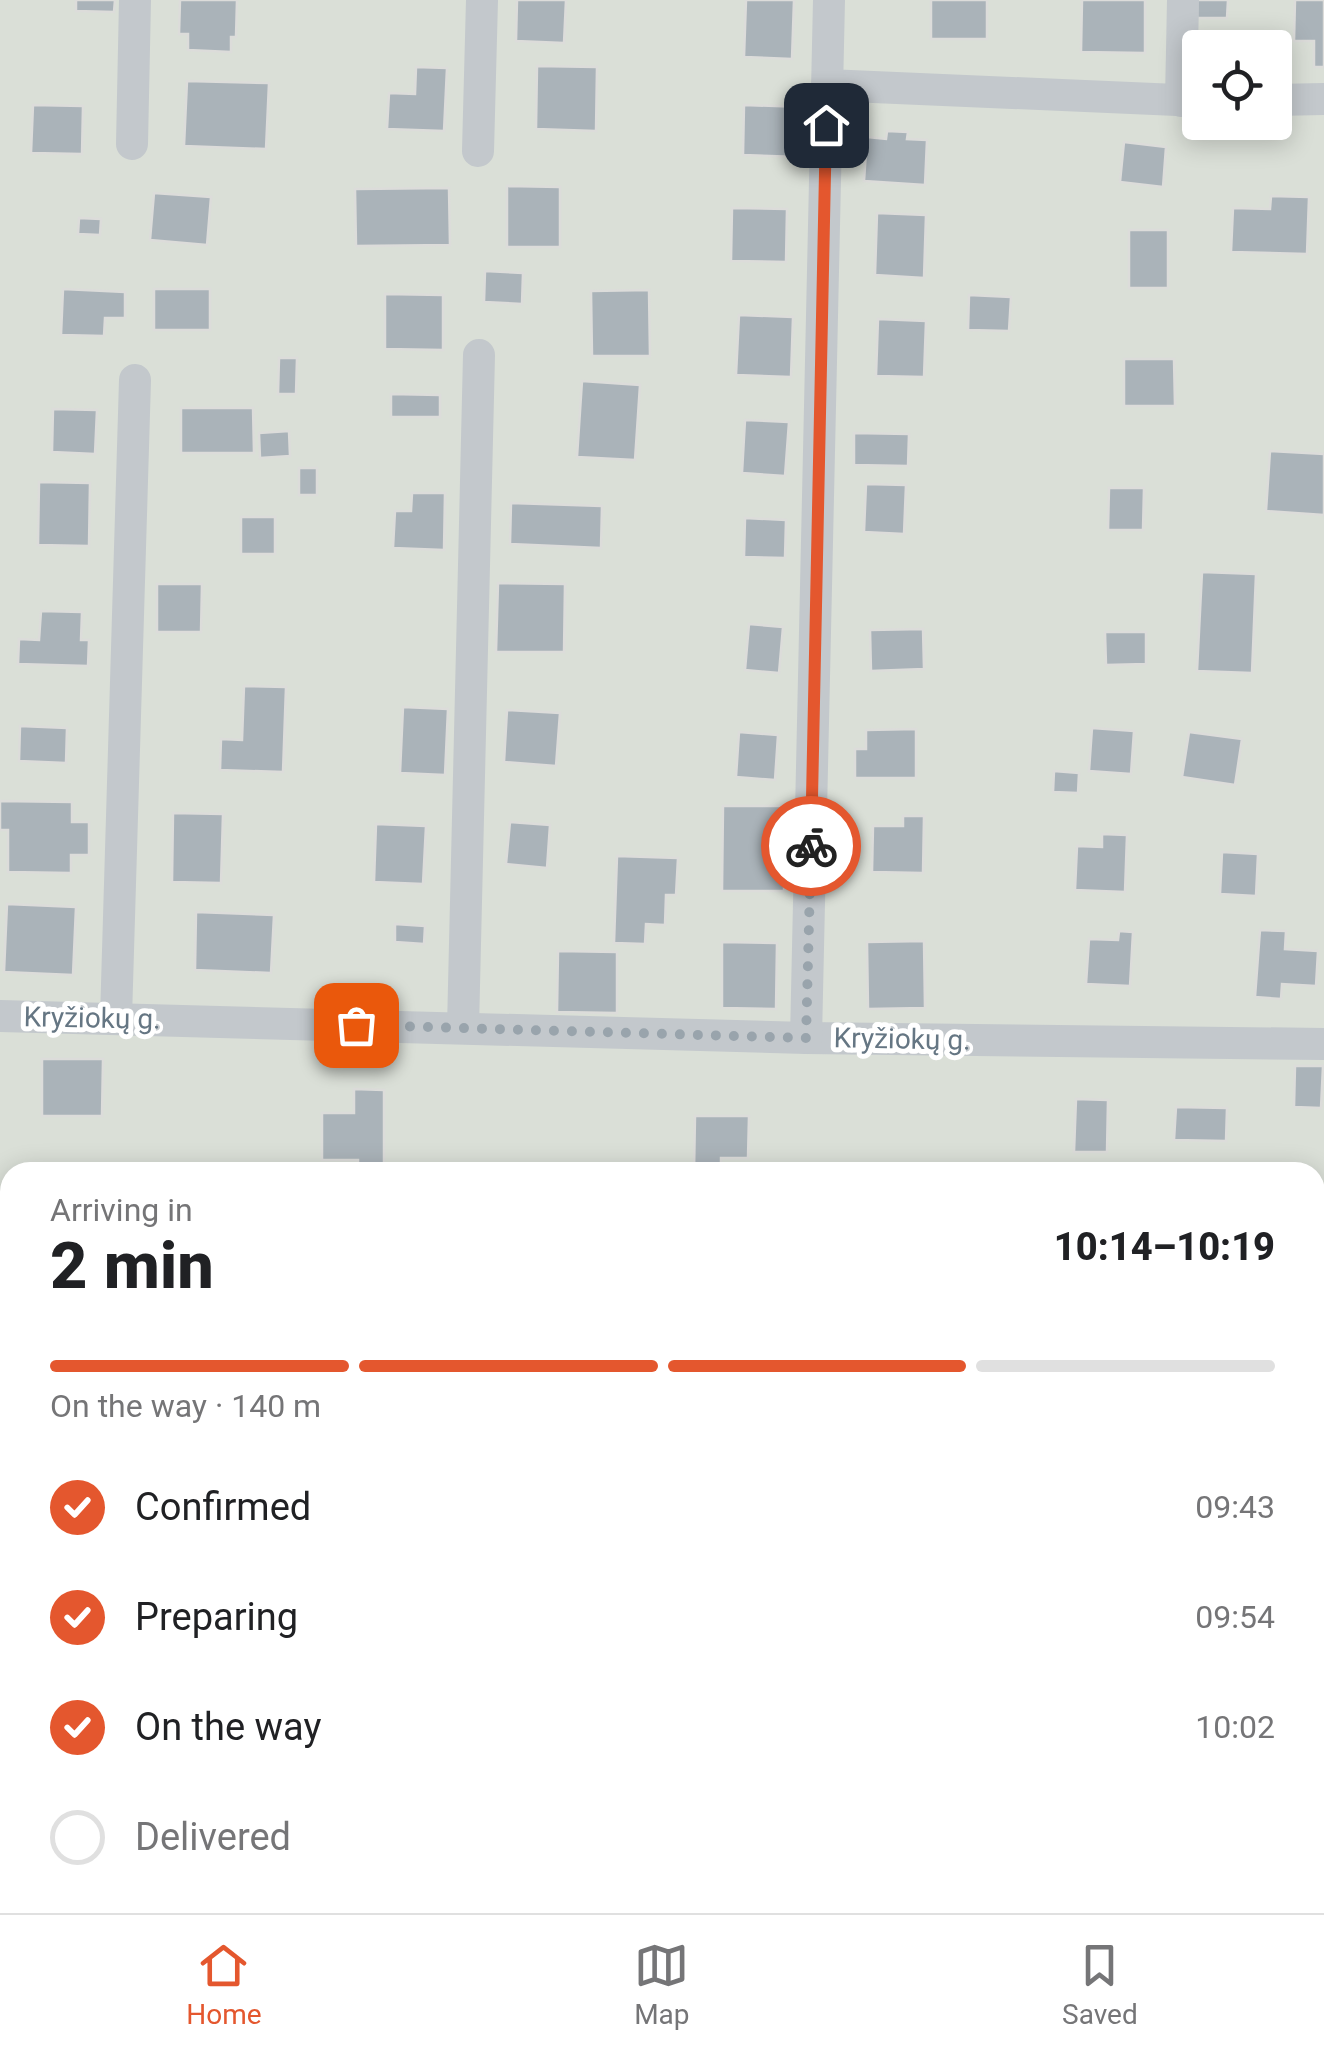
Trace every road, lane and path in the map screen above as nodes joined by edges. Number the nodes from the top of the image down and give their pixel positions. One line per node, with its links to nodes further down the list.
1 (135, 0): 10 (street)
2 (482, 0): 11 (street)
3 (830, 0): 6 (street)
4 (1183, 0): 5 (street)
5 (1185, 30)
6 (827, 86): 9 (street); 17 (street)
7 (1324, 99): 8 (street)
8 (1292, 100)
9 (1182, 101)
10 (132, 144)
11 (478, 150)
12 (479, 355): 16 (street)
13 (135, 380): 15 (street)
14 (0, 1016): 15 (street, Kryžiokų g.)
15 (116, 1018): 16 (street, Kryžiokų g.)
16 (463, 1028): 17 (street, Kryžiokų g.)
17 (806, 1038): 18 (street, Kryžiokų g.)
18 (1324, 1044)

